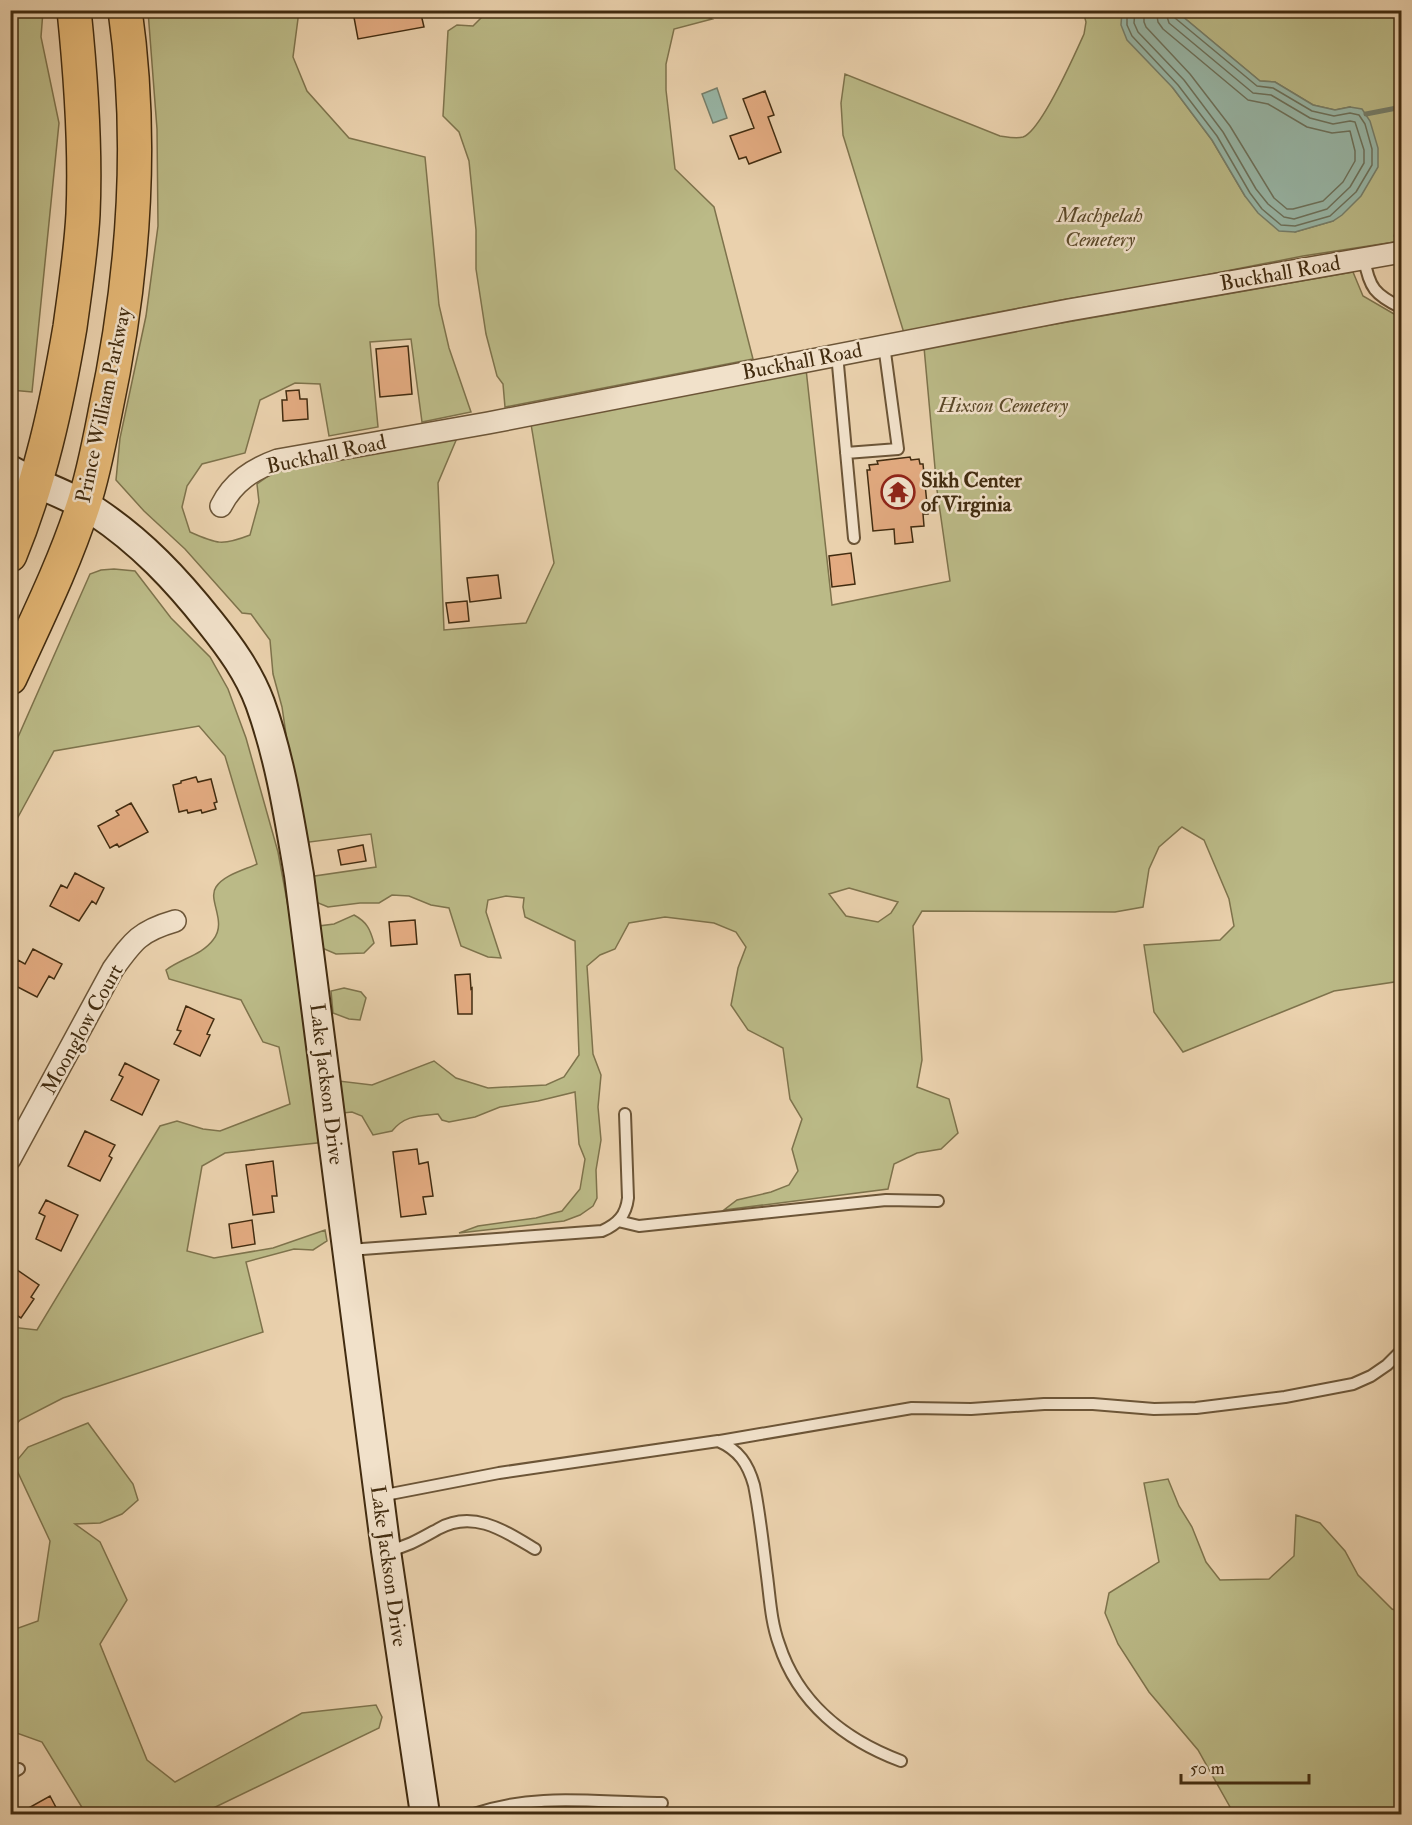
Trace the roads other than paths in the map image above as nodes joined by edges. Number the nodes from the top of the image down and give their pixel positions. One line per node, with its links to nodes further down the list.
1 (74, 10): 9 (highway)
2 (125, 10): 10 (highway, Prince William Parkway)
3 (1401, 252): 4 (street, Buckhall Road)
4 (1364, 258): 5 (lane); 6 (street, Buckhall Road)
5 (1401, 308)
6 (884, 345): 7 (street, Buckhall Road); 8 (lane)
7 (837, 354): 8 (lane); 11 (street, Buckhall Road)
8 (846, 453): 12 (lane)
9 (23, 476): 10 (street, Lake Jackson Drive); 13 (highway)
10 (84, 504): 14 (highway, Prince William Parkway); 20 (street, Lake Jackson Drive)
11 (221, 506)
12 (854, 538)
13 (10, 555)
14 (10, 678)
15 (175, 921): 17 (street, Moonglow Court)
16 (625, 1114): 19 (lane)
17 (10, 1159)
18 (938, 1201): 19 (lane)
19 (618, 1221): 20 (lane)
20 (349, 1250): 23 (street, Lake Jackson Drive)
21 (1401, 1350): 22 (lane)
22 (718, 1441): 23 (lane); 26 (lane)
23 (380, 1496): 25 (street, Lake Jackson Drive)
24 (535, 1549): 25 (lane)
25 (386, 1551): 28 (street, Lake Jackson Drive)
26 (901, 1761)
27 (662, 1803): 29 (lane)
28 (425, 1815)
29 (474, 1815)

